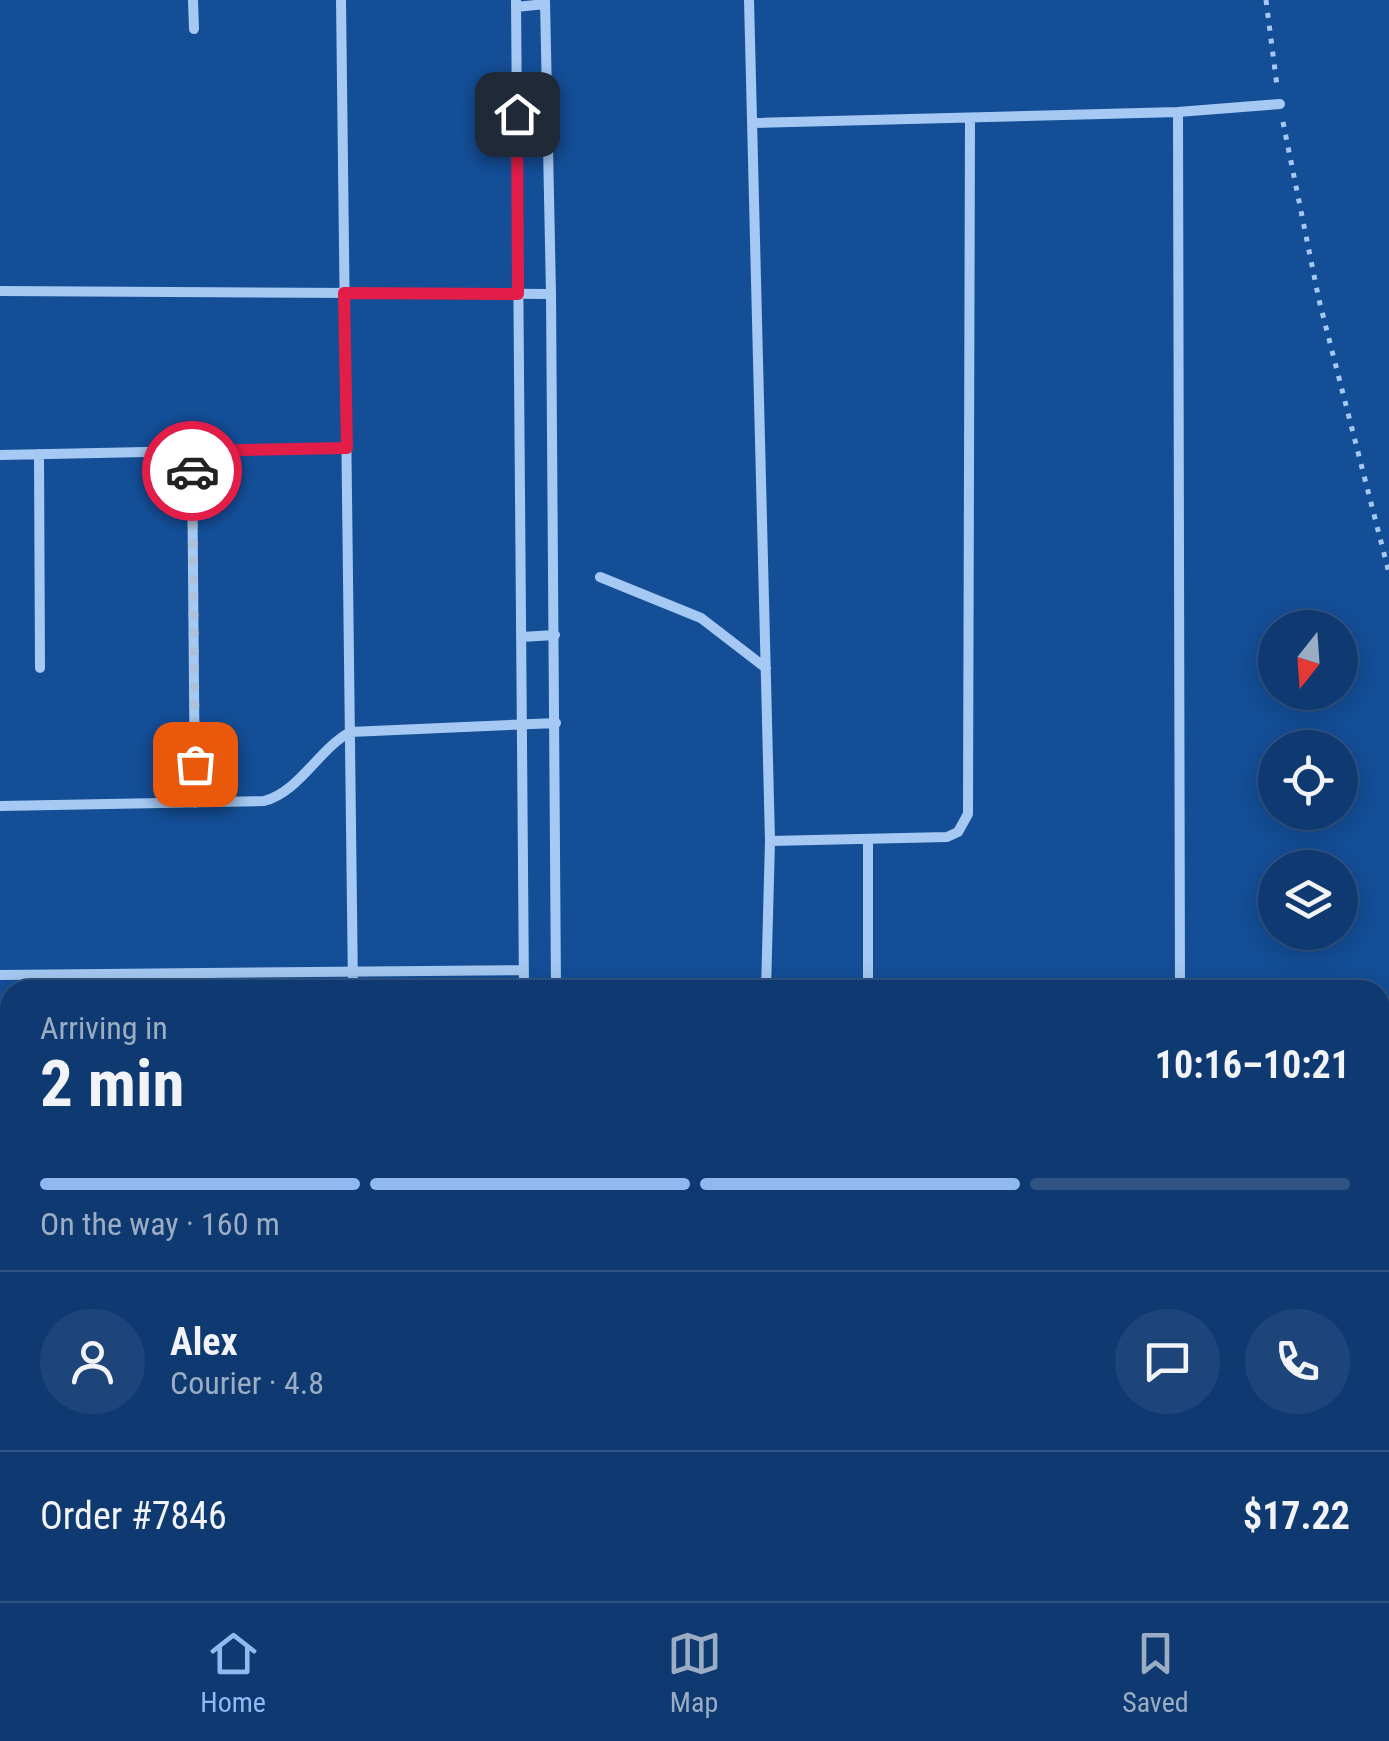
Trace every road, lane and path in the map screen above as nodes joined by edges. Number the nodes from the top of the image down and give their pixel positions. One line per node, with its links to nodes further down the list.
1 (193, 0): 7 (street)
2 (341, 0): 13 (street)
3 (749, 0): 11 (street)
4 (1266, 0): 8 (path)
5 (545, 2): 6 (street); 15 (street)
6 (516, 3): 14 (street)
7 (194, 29)
8 (1280, 104): 9 (street); 20 (path)
9 (1178, 112): 10 (street); 41 (street)
10 (970, 119): 11 (street); 31 (street)
11 (754, 123): 25 (street)
12 (0, 291): 13 (street)
13 (344, 293): 14 (street); 16 (street)
14 (518, 294): 15 (street); 23 (street)
15 (551, 294): 22 (street)
16 (347, 448): 17 (street); 28 (street)
17 (192, 451): 18 (street); 29 (street)
18 (39, 454): 19 (street); 24 (street)
19 (0, 455)
20 (1389, 573)
21 (600, 577): 25 (street)
22 (555, 635): 23 (street); 26 (street)
23 (522, 637): 27 (street)
24 (40, 668)
25 (766, 668): 32 (street)
26 (556, 723): 27 (street); 38 (street)
27 (522, 724): 28 (street); 33 (street)
28 (350, 732): 29 (street); 34 (street)
29 (195, 802): 30 (street)
30 (0, 806)
31 (868, 839): 32 (street); 40 (street)
32 (770, 842): 39 (street)
33 (524, 970): 34 (street); 37 (street)
34 (353, 972): 35 (street); 36 (street)
35 (0, 975)
36 (353, 980)
37 (524, 980)
38 (556, 980)
39 (766, 980)
40 (868, 980)
41 (1180, 980)

